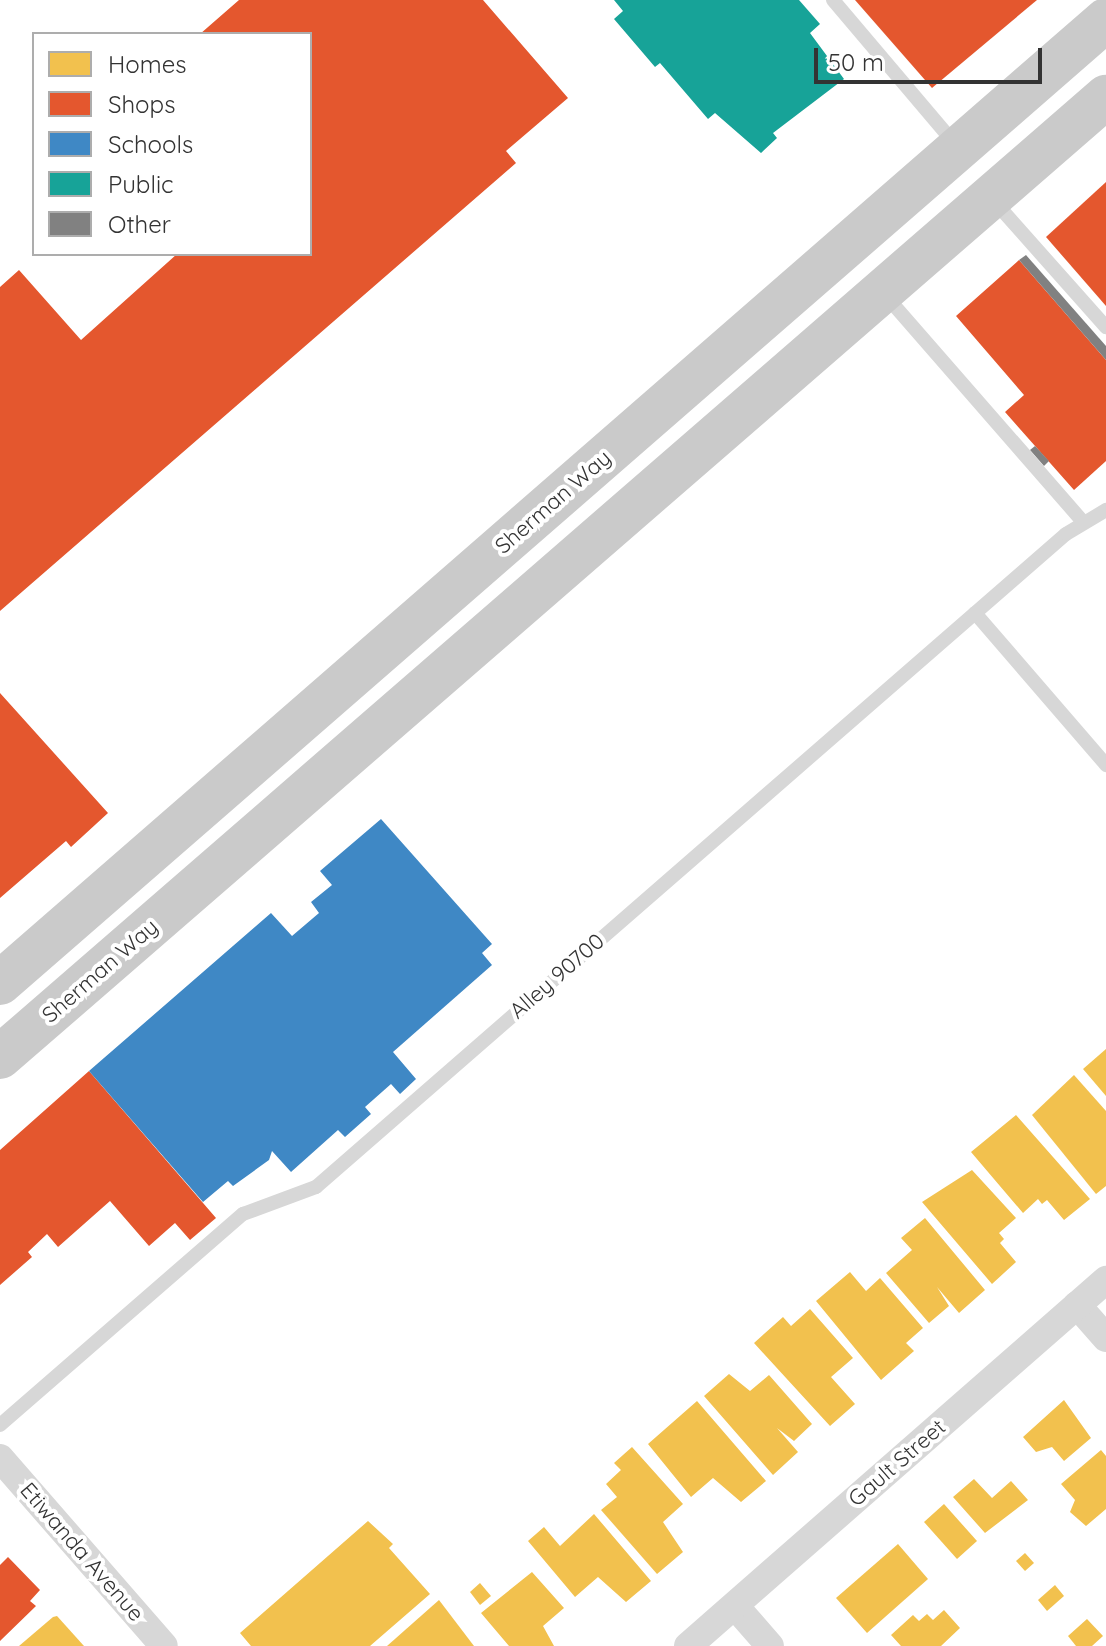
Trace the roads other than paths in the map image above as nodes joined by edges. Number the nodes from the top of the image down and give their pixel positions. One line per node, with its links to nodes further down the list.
1 (833, 0): 4 (lane)
2 (1106, 20): 4 (main road, Sherman Way)
3 (1106, 97): 5 (main road, Sherman Way)
4 (959, 149): 12 (main road, Sherman Way)
5 (991, 198): 6 (main road, Sherman Way); 7 (lane)
6 (883, 293): 9 (lane); 13 (main road, Sherman Way)
7 (1106, 327)
8 (1106, 510): 9 (lane, Alley 90700)
9 (1083, 522): 10 (lane, Alley 90700)
10 (975, 613): 11 (lane); 17 (lane, Alley 90700)
11 (1106, 765)
12 (0, 983)
13 (0, 1057)
14 (1106, 1280): 15 (street, Gault Street)
15 (1077, 1305): 16 (street); 19 (street, Gault Street)
16 (1106, 1338)
17 (0, 1425)
18 (0, 1458): 20 (street, Etiwanda Avenue)
19 (735, 1606): 21 (street, Gault Street); 22 (street)
20 (164, 1646)
21 (688, 1646)
22 (770, 1646)

